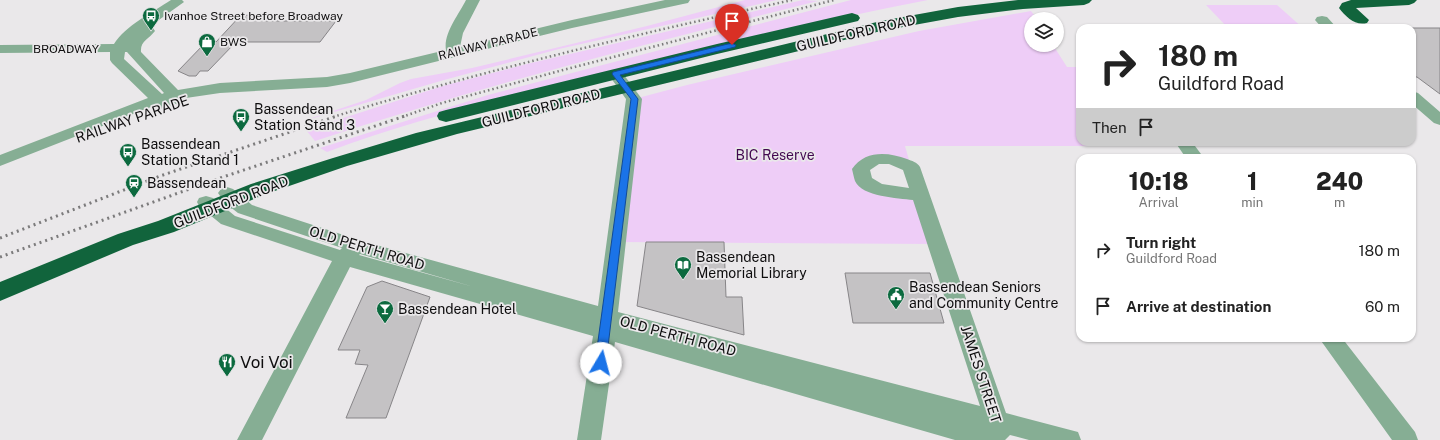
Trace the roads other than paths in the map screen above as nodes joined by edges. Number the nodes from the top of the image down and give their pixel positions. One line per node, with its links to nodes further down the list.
1 (473, 0): 11 (street)
2 (683, 0): 7 (street, RAILWAY PARADE)
3 (956, 0): 12 (highway, GUILDFORD ROAD)
4 (1084, 0): 12 (highway, GUILDFORD ROAD)
5 (1409, 0): 8 (highway)
6 (178, 1): 9 (street)
7 (652, 3): 11 (street, RAILWAY PARADE)
8 (1360, 20)
9 (125, 48): 10 (street, BROADWAY); 14 (street)
10 (0, 49)
11 (454, 52): 14 (street, RAILWAY PARADE)
12 (621, 81): 19 (highway, GUILDFORD ROAD); 22 (street)
13 (1416, 99): 15 (street)
14 (170, 100): 16 (street, RAILWAY PARADE); 17 (street, RAILWAY PARADE)
15 (1440, 120)
16 (0, 161)
17 (0, 166)
18 (920, 195): 24 (street, JAMES STREET)
19 (219, 200): 20 (street, OLD PERTH ROAD); 21 (highway, GUILDFORD ROAD)
20 (350, 252): 22 (street, OLD PERTH ROAD); 25 (street)
21 (0, 292)
22 (606, 324): 24 (street, OLD PERTH ROAD); 26 (street)
23 (1333, 342): 28 (street)
24 (997, 434): 27 (street, OLD PERTH ROAD)
25 (249, 440)
26 (589, 440)
27 (1068, 440)
28 (1406, 440)

